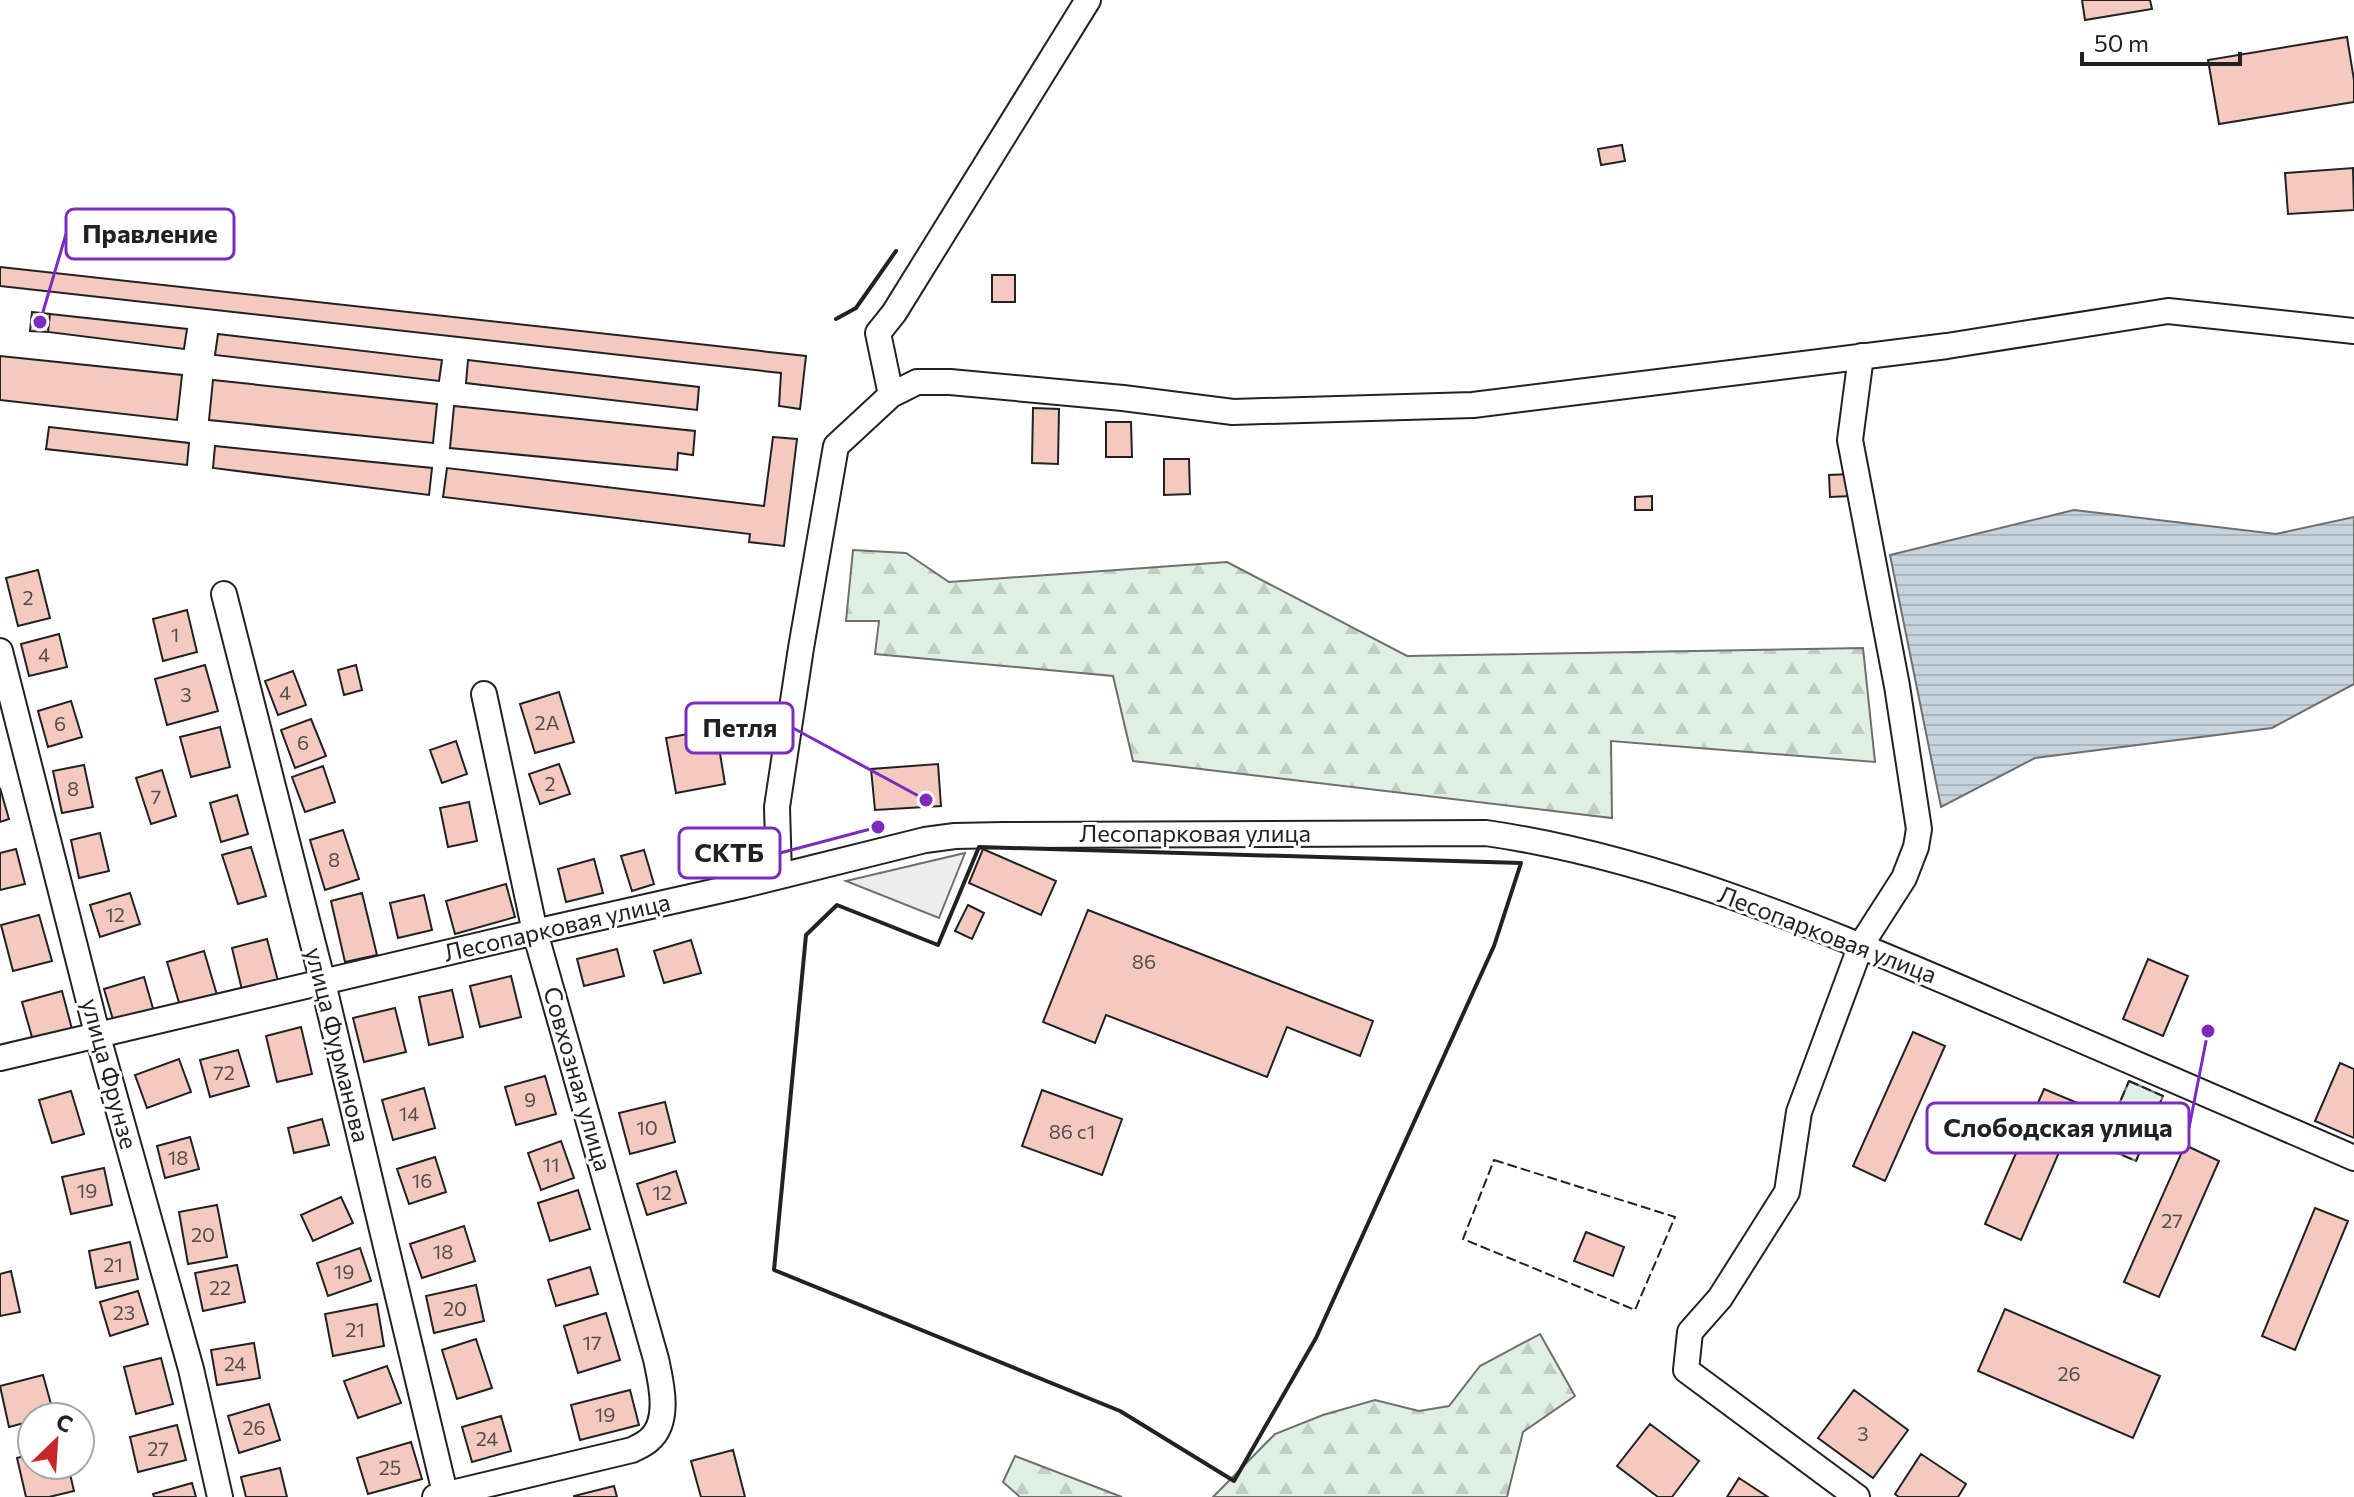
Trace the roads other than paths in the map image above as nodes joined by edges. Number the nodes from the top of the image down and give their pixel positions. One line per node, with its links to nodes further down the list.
1 (1088, 0): 4 (street)
2 (2354, 331): 3 (street)
3 (1861, 356): 4 (street); 10 (street)
4 (891, 395): 8 (street)
5 (224, 594): 11 (street, улица Фурманова)
6 (0, 651): 12 (street, улица Фрунзе)
7 (484, 694): 9 (street, Совхозная улица)
8 (779, 875): 9 (street, Лесопарковая улица); 10 (street, Лесопарковая улица)
9 (535, 932): 11 (street, Лесопарковая улица); 15 (street, Совхозная улица)
10 (1861, 945): 14 (street, Лесопарковая улица); 17 (street)
11 (323, 983): 12 (street, Лесопарковая улица); 15 (street, улица Фурманова)
12 (98, 1037): 13 (street, Лесопарковая улица); 16 (street, улица Фрунзе)
13 (0, 1058)
14 (2354, 1158)
15 (442, 1496)
16 (220, 1497)
17 (1857, 1497)

